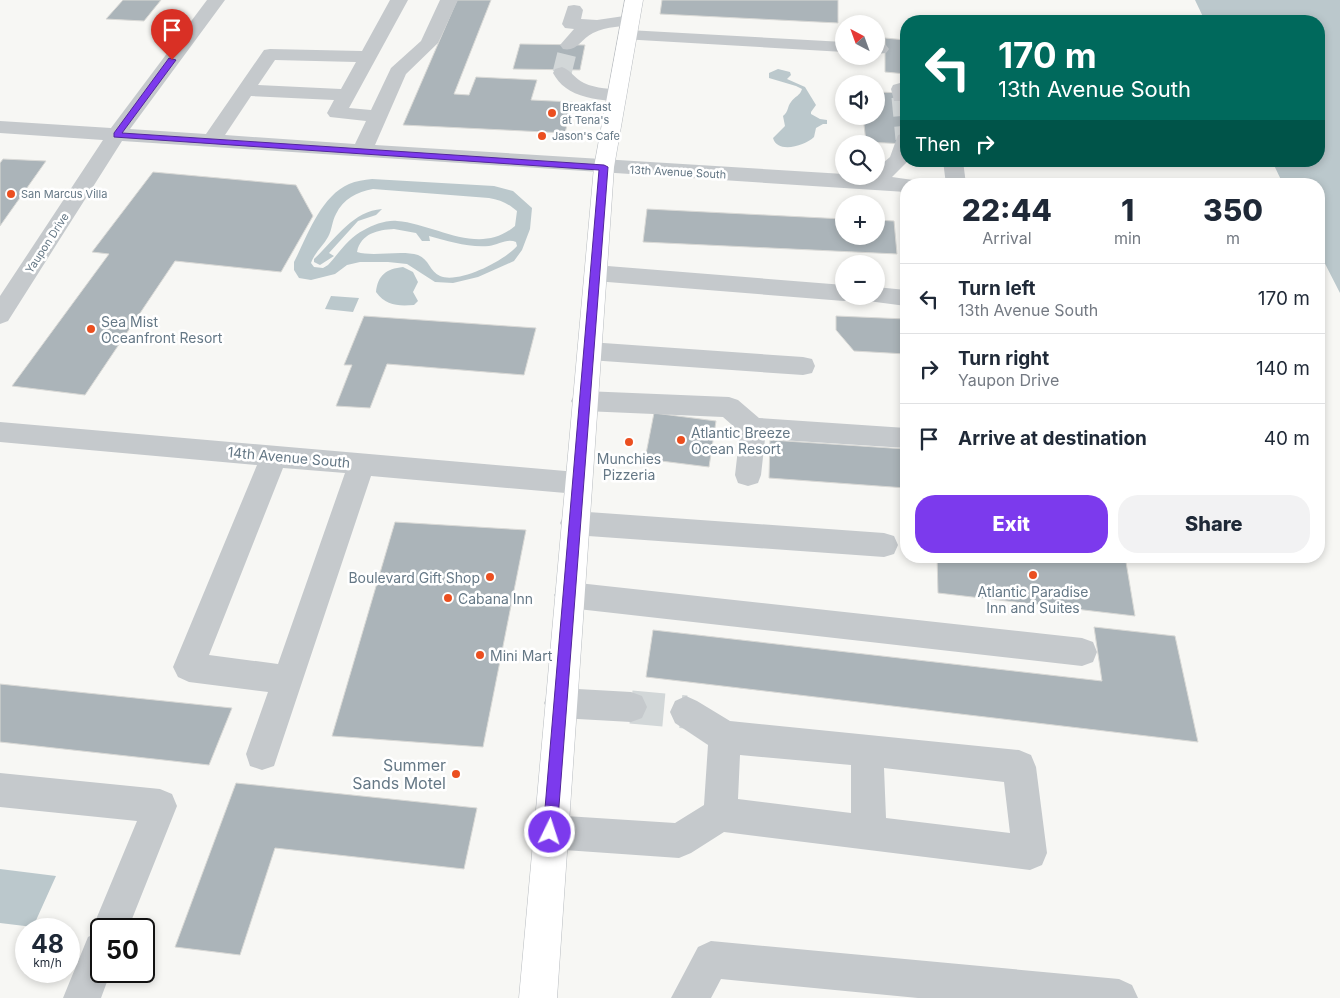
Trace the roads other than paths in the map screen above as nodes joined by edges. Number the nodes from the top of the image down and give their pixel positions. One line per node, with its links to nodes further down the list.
1 (216, 0): 17 (street, Yaupon Drive)
2 (399, 0): 10 (street)
3 (449, 0): 15 (street)
4 (634, 0): 7 (main road)
5 (574, 10): 6 (street)
6 (595, 25): 7 (street); 8 (street)
7 (630, 28): 9 (street); 14 (main road)
8 (569, 45)
9 (835, 46)
10 (367, 57): 12 (street); 13 (street)
11 (562, 73): 14 (street)
12 (246, 90): 13 (street); 18 (street)
13 (346, 95): 15 (street)
14 (617, 96): 21 (main road)
15 (378, 116): 19 (street)
16 (0, 127): 17 (street, 13th Avenue South)
17 (116, 135): 18 (street, 13th Avenue South); 30 (street, Yaupon Drive)
18 (211, 142): 19 (street, 13th Avenue South)
19 (362, 152): 21 (street, 13th Avenue South)
20 (900, 156): 22 (street)
21 (604, 167): 23 (street, 13th Avenue South); 26 (main road)
22 (885, 172)
23 (835, 181)
24 (885, 184): 25 (street, 13th Avenue South)
25 (900, 185)
26 (595, 273): 27 (street); 31 (main road)
27 (835, 292)
28 (885, 296): 29 (street)
29 (900, 297)
30 (0, 315)
31 (589, 351): 32 (street); 33 (main road)
32 (803, 366)
33 (584, 401): 34 (street); 40 (main road)
34 (753, 428): 36 (street); 39 (street)
35 (0, 432): 37 (street, 14th Avenue South)
36 (900, 438)
37 (274, 456): 38 (street, 14th Avenue South); 45 (street)
38 (362, 464): 40 (street, 14th Avenue South); 45 (street)
39 (748, 475)
40 (577, 483): 41 (main road)
41 (574, 523): 42 (street); 43 (main road)
42 (884, 545)
43 (569, 595): 44 (street); 46 (main road)
44 (1082, 652)
45 (287, 680): 51 (street)
46 (560, 704): 47 (street); 54 (main road)
47 (631, 707)
48 (686, 712): 49 (street)
49 (725, 737): 50 (street); 53 (street)
50 (867, 750): 55 (street); 55 (street)
51 (262, 754)
52 (0, 790): 56 (street)
53 (720, 814): 54 (street); 55 (street)
54 (550, 832): 59 (main road)
55 (869, 833)
56 (114, 918)
57 (90, 978): 58 (street)
58 (82, 998)
59 (538, 998)
60 (690, 998): 61 (street)
61 (1119, 998)

